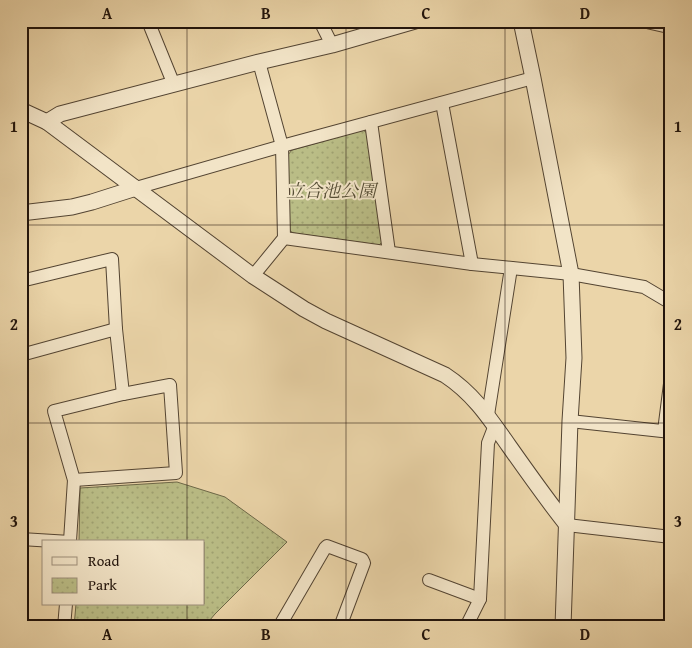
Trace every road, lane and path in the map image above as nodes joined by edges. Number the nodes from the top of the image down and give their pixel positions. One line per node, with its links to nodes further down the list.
1 (148, 21): 10 (street)
2 (320, 21): 7 (street)
3 (521, 21): 9 (street)
4 (649, 21): 6 (street)
5 (410, 22): 7 (street)
6 (671, 26)
7 (332, 45): 8 (street)
8 (259, 62): 10 (street); 15 (street)
9 (533, 78): 11 (street); 22 (street)
10 (174, 85): 13 (street)
11 (442, 103): 14 (street); 20 (street)
12 (21, 110): 13 (street)
13 (47, 122): 16 (street)
14 (371, 122): 15 (street); 19 (street)
15 (282, 146): 16 (street); 18 (street)
16 (136, 188): 17 (street); 23 (street)
17 (21, 213)
18 (284, 238): 19 (street); 23 (street)
19 (389, 252): 20 (street)
20 (472, 264): 21 (street)
21 (511, 268): 22 (street); 30 (street)
22 (572, 274): 25 (street); 31 (street)
23 (253, 276): 30 (street)
24 (21, 281): 26 (street)
25 (671, 303)
26 (116, 329): 27 (street); 29 (street)
27 (21, 354)
28 (671, 376): 32 (street)
29 (123, 394): 33 (street); 33 (street)
30 (491, 420): 34 (street); 40 (street)
31 (570, 421): 32 (street); 34 (street)
32 (667, 431)
33 (74, 480): 38 (street)
34 (567, 525): 35 (street); 47 (street)
35 (671, 537)
36 (21, 539): 37 (street)
37 (42, 540)
38 (70, 540)
39 (429, 580): 40 (street)
40 (480, 599): 45 (street)
41 (66, 606): 42 (street)
42 (64, 627)
43 (279, 627): 44 (street)
44 (340, 627)
45 (466, 627): 46 (street)
46 (472, 627)
47 (563, 627)

